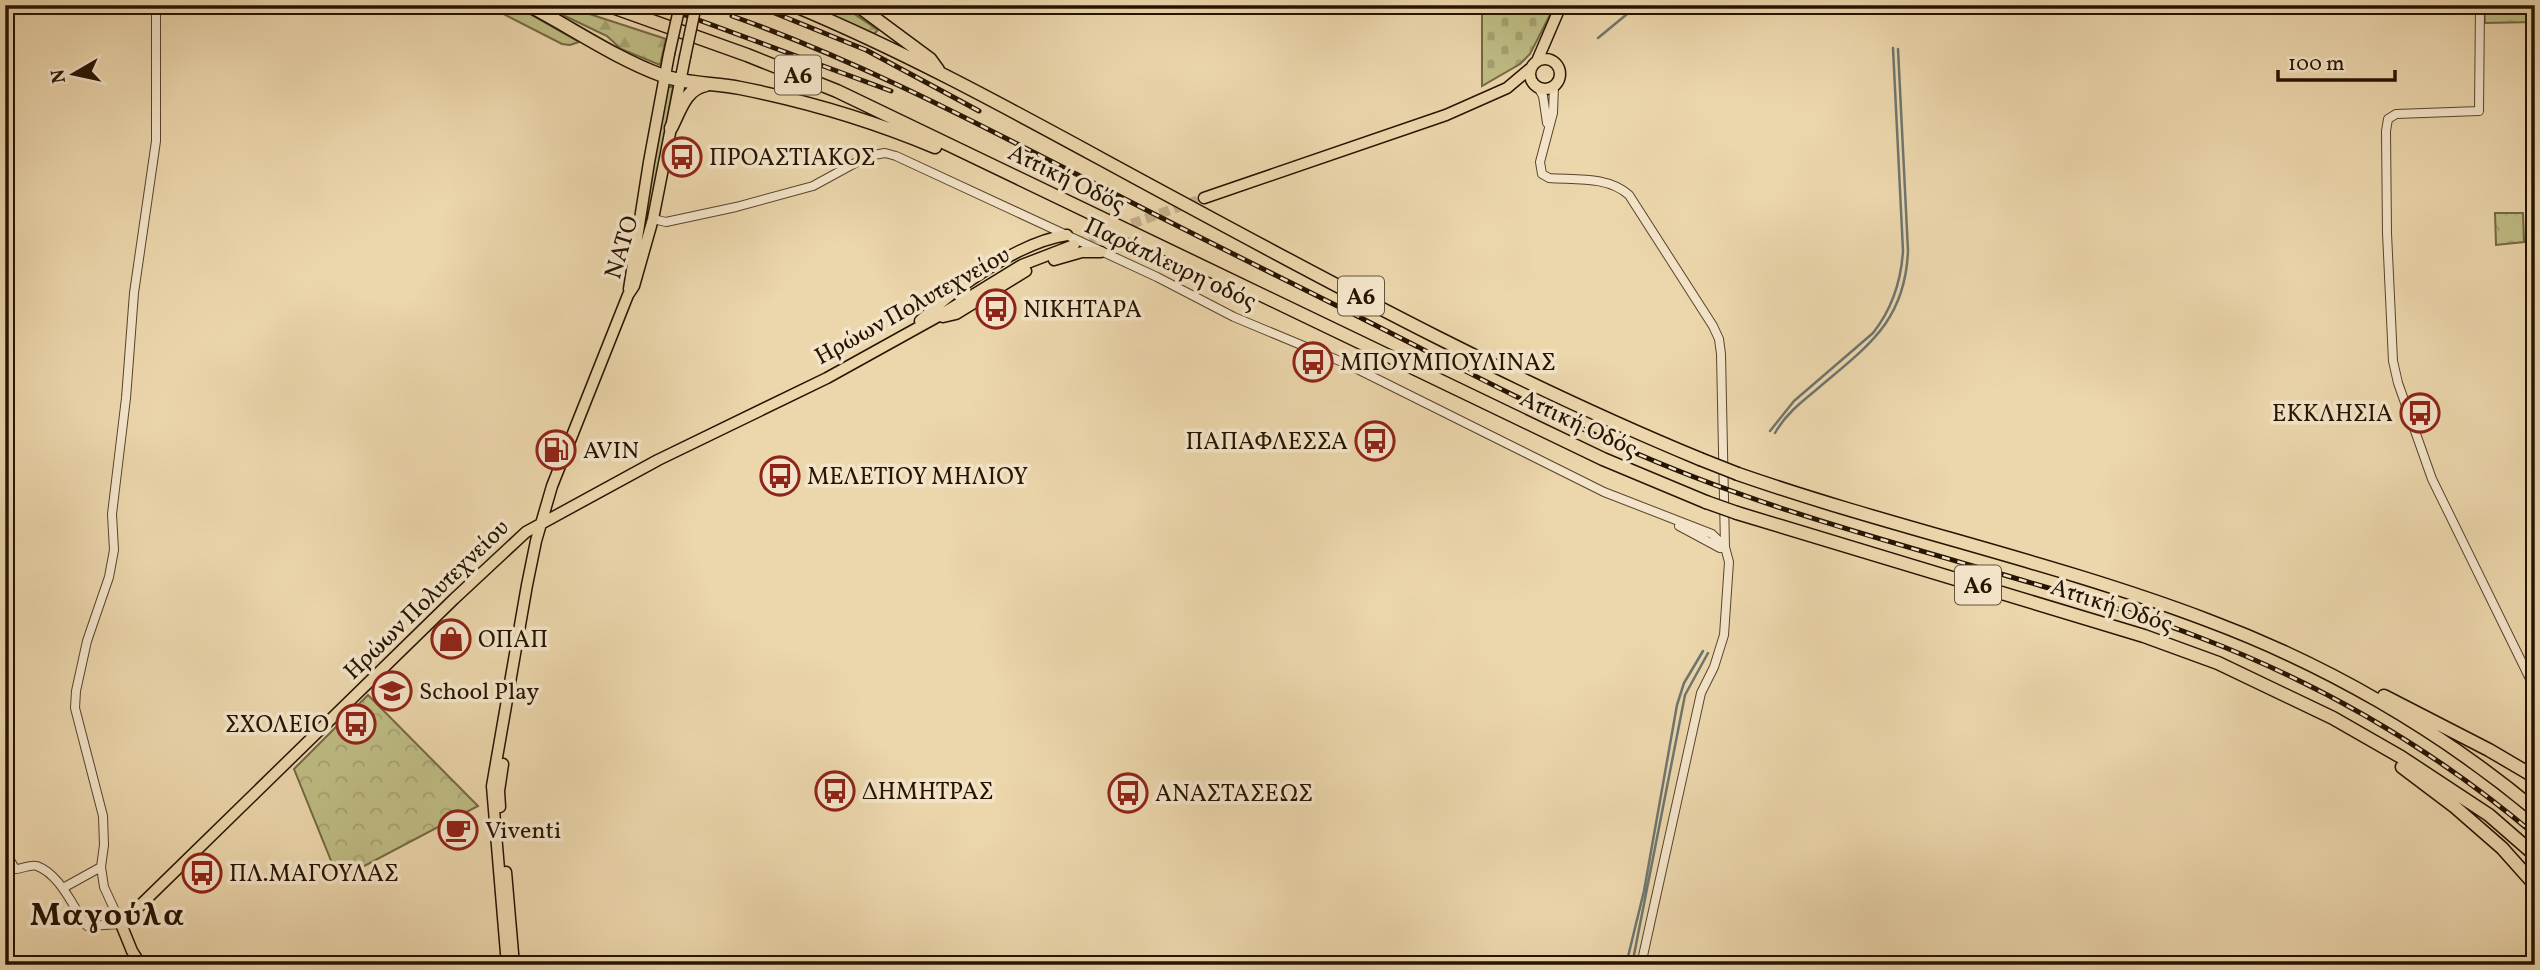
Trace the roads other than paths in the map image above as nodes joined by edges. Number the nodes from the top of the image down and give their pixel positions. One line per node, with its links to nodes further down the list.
1 (156, 5): 41 (street)
2 (528, 5): 14 (highway)
3 (607, 5): 22 (highway, Αττική Οδός / Α6)
4 (680, 5): 14 (main road, ΝΑΤΟ, bridge)
5 (696, 5): 15 (main road, ΝΑΤΟ, bridge)
6 (793, 5): 13 (highway, Αττική Οδός / Α6)
7 (857, 5): 13 (highway)
8 (1561, 5): 10 (main road)
9 (2480, 5): 34 (street)
10 (1553, 24): 11 (main road); 12 (main road)
11 (1553, 61): 12 (main road); 18 (main road)
12 (1535, 64): 17 (main road); 19 (main road)
13 (941, 74): 35 (highway, Αττική Οδός / Α6, bridge)
14 (664, 77): 15 (highway); 29 (main road, ΝΑΤΟ)
15 (681, 79): 16 (highway); 20 (main road, ΝΑΤΟ)
16 (710, 84): 20 (highway); 22 (highway)
17 (1536, 86): 18 (main road); 19 (main road); 21 (street)
18 (1554, 86): 21 (street)
19 (1507, 88): 23 (main road)
20 (671, 128): 24 (main road, ΝΑΤΟ)
21 (1548, 130): 33 (street)
22 (983, 161): 36 (highway, Αττική Οδός / Α6, bridge)
23 (1204, 198)
24 (653, 219): 25 (street, Παράπλευρη οδός); 29 (main road, ΝΑΤΟ)
25 (1048, 226): 26 (street, Παράπλευρη οδός); 27 (main road)
26 (1070, 240): 27 (main road); 28 (street, Παράπλευρη οδός); 30 (main road, Ηρώων Πολυτεχνείου)
27 (1043, 242): 31 (main road)
28 (1101, 252): 30 (main road); 33 (street, Παράπλευρη οδός)
29 (628, 295): 32 (main road)
30 (937, 317): 31 (main road, Ηρώων Πολυτεχνείου)
31 (909, 331): 32 (main road, Ηρώων Πολυτεχνείου)
32 (541, 524): 44 (main road, Ηρώων Πολυτεχνείου); 46 (main road); 47 (main road)
33 (1726, 550): 48 (street)
34 (2535, 689)
35 (2359, 690): 37 (highway); 38 (highway, Αττική Οδός / Α6)
36 (2382, 746): 40 (highway, Αττική Οδός / Α6); 42 (highway)
37 (2535, 777)
38 (2535, 810)
39 (5, 851): 43 (street)
40 (2535, 855)
41 (101, 867): 43 (street); 44 (street)
42 (2535, 885)
43 (63, 888): 44 (street)
44 (121, 924): 45 (main road)
45 (141, 965)
46 (507, 965)
47 (514, 965)
48 (1641, 965)

